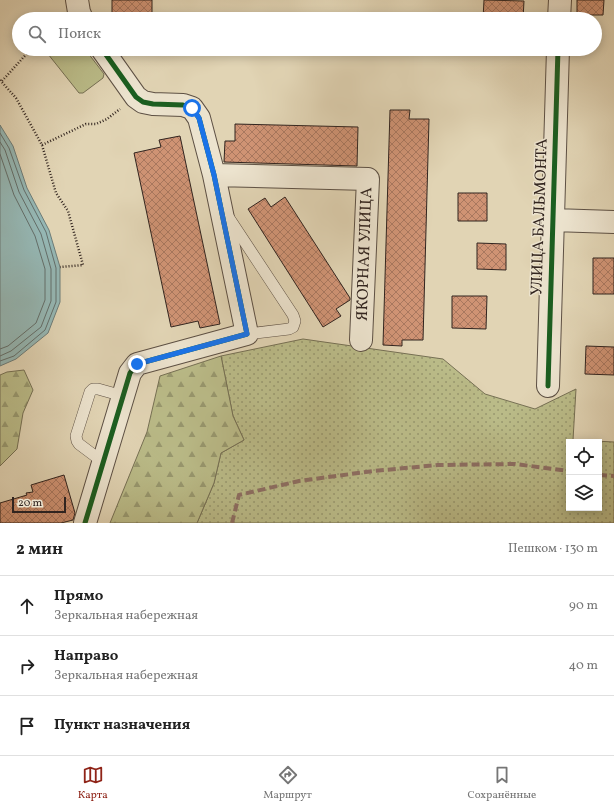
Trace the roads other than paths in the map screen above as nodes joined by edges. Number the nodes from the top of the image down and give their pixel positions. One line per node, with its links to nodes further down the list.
1 (77, 0): 3 (street)
2 (560, 0): 4 (street)
3 (79, 12)
4 (559, 12)
5 (107, 56): 7 (street)
6 (558, 56): 9 (street, УЛИЦА БАЛЬМОНТА)
7 (214, 175): 8 (street); 12 (street, ЯКОРНАЯ УЛИЦА)
8 (220, 205): 11 (street); 11 (lane)
9 (553, 220): 10 (street); 13 (street, УЛИЦА БАЛЬМОНТА)
10 (614, 222)
11 (247, 334): 14 (street)
12 (361, 340)
13 (548, 386)
14 (123, 396): 15 (street); 15 (lane)
15 (103, 462): 16 (street)
16 (85, 523)

